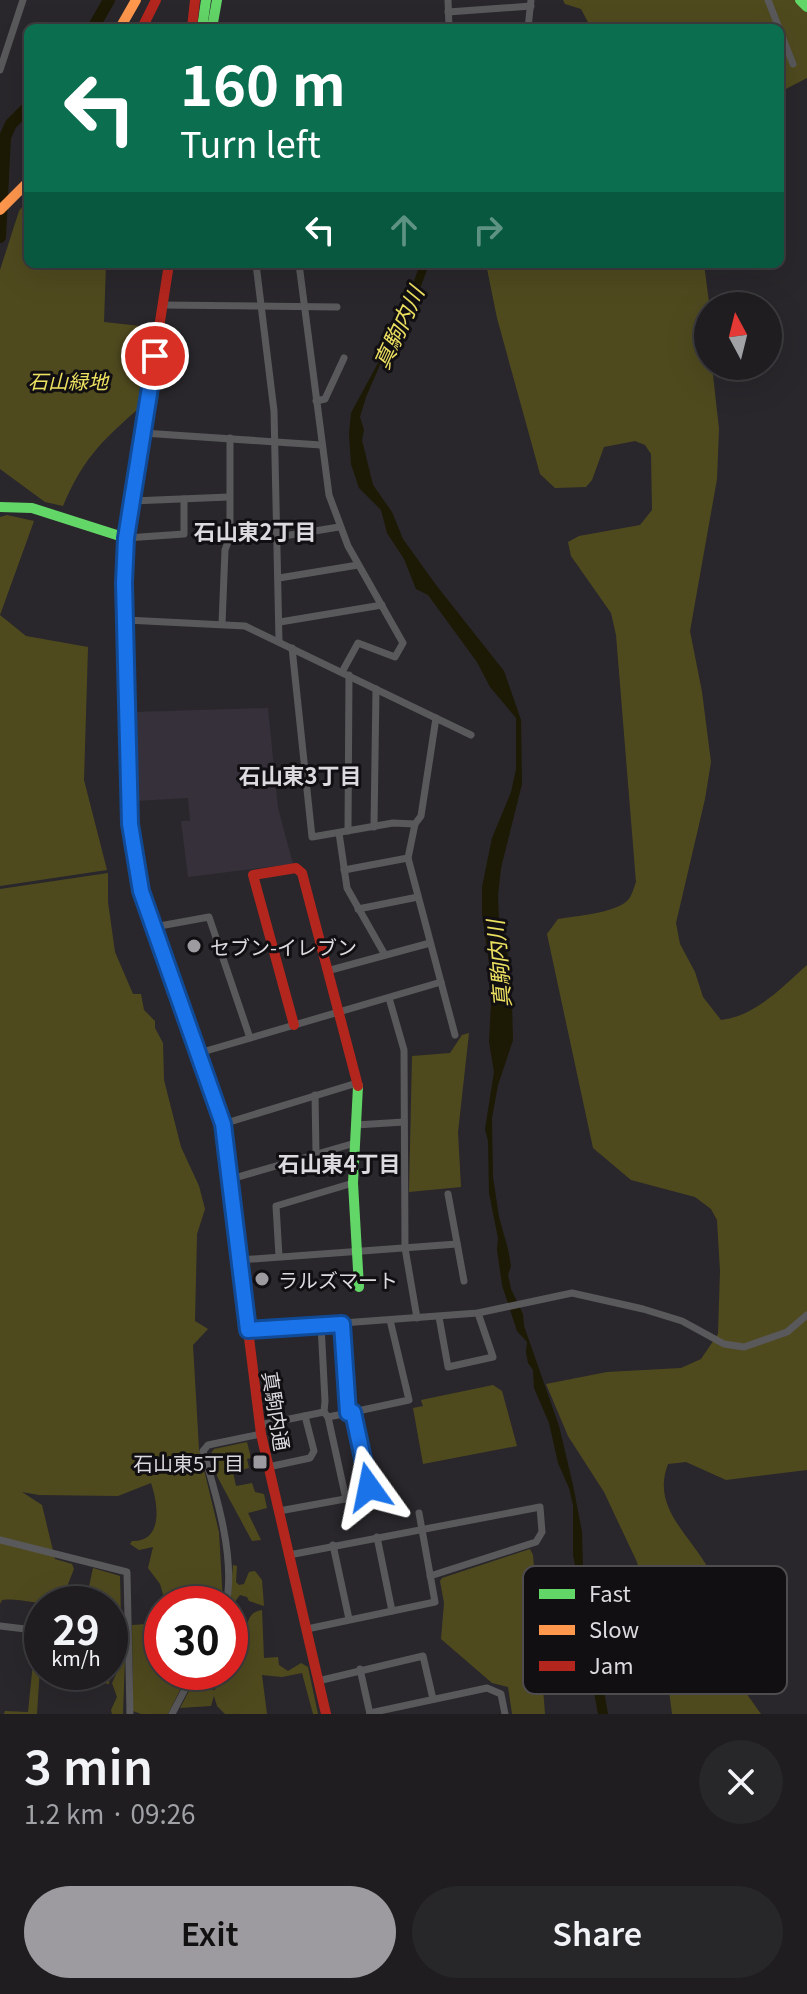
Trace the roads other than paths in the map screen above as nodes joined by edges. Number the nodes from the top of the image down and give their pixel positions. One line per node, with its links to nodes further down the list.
1 (23, 0): 23 (street)
2 (136, 0): 13 (main road)
3 (156, 0): 14 (main road)
4 (195, 0): 15 (main road)
5 (206, 0): 16 (main road)
6 (217, 0): 17 (main road)
7 (448, 0): 12 (street)
8 (768, 0): 20 (street)
9 (800, 0): 11 (main road)
10 (531, 3): 12 (street); 19 (street)
11 (807, 7)
12 (448, 12): 18 (street)
13 (122, 24)
14 (144, 24)
15 (192, 24)
16 (203, 24)
17 (213, 24)
18 (449, 24)
19 (528, 24)
20 (777, 24)
21 (784, 42): 22 (street)
22 (793, 64)
23 (0, 70)
24 (24, 186): 25 (main road)
25 (0, 210)
26 (168, 268): 29 (main road, 真駒内通)
27 (256, 268): 30 (street)
28 (299, 268): 31 (street)
29 (163, 305): 30 (street); 35 (main road, 真駒内通)
30 (261, 306): 31 (street); 37 (street)
31 (304, 307): 32 (street); 34 (street)
32 (337, 307)
33 (344, 358): 34 (street)
34 (316, 401): 38 (street)
35 (143, 433): 36 (street); 41 (main road, 真駒内通)
36 (230, 438): 37 (street); 39 (street)
37 (274, 441): 38 (street); 44 (street)
38 (321, 445): 43 (street)
39 (229, 497): 40 (street); 51 (street)
40 (184, 499): 41 (street); 45 (street)
41 (132, 501): 45 (main road, 真駒内通)
42 (0, 507): 45 (main road)
43 (339, 527): 44 (street); 46 (street)
44 (278, 537): 47 (street)
45 (126, 538): 49 (main road, 真駒内通)
46 (358, 565): 47 (street); 48 (street)
47 (279, 578): 50 (street)
48 (382, 605): 50 (street); 54 (street)
49 (126, 620): 51 (street); 65 (main road, 真駒内通)
50 (280, 622): 52 (street)
51 (222, 624): 52 (street)
52 (279, 641): 53 (street)
53 (292, 648): 54 (street); 60 (street)
54 (345, 674): 55 (street); 60 (street)
55 (376, 689): 56 (street); 59 (street)
56 (436, 718): 57 (street); 58 (street)
57 (471, 735)
58 (415, 824): 59 (street); 61 (street)
59 (374, 827): 60 (street)
60 (344, 832): 62 (street)
61 (408, 858): 62 (street); 63 (street)
62 (344, 870): 64 (street)
63 (418, 897): 64 (street); 66 (street)
64 (358, 909): 67 (street)
65 (154, 927): 74 (street); 75 (main road, 真駒内通)
66 (430, 943): 67 (street); 69 (street)
67 (385, 955): 68 (street)
68 (327, 971): 71 (main road); 72 (main road)
69 (441, 982): 70 (street); 73 (street)
70 (389, 998): 71 (street); 78 (street)
71 (338, 1012): 72 (street); 76 (main road)
72 (294, 1025): 74 (street)
73 (455, 1035)
74 (250, 1038): 75 (street)
75 (199, 1053): 79 (main road, 真駒内通)
76 (357, 1083): 77 (street); 80 (main road)
77 (315, 1095): 79 (street); 82 (street)
78 (404, 1122): 80 (street); 87 (street)
79 (223, 1124): 83 (main road, 真駒内通)
80 (356, 1125): 81 (main road)
81 (355, 1143): 82 (street); 84 (main road)
82 (316, 1153): 83 (street)
83 (231, 1179): 90 (main road, 真駒内通)
84 (353, 1183): 88 (main road); 89 (street)
85 (448, 1194): 86 (street)
86 (457, 1244): 87 (street); 91 (street)
87 (405, 1248): 88 (street); 96 (street)
88 (355, 1251): 89 (street); 92 (main road)
89 (279, 1256): 90 (street)
90 (239, 1260): 100 (main road, 真駒内通)
91 (464, 1281)
92 (359, 1287)
93 (481, 1313): 94 (street); 95 (street); 95 (street)
94 (807, 1315)
95 (439, 1317): 96 (street)
96 (417, 1318): 97 (street)
97 (390, 1320): 98 (street); 101 (street)
98 (342, 1324): 99 (street); 101 (street)
99 (321, 1325): 100 (street); 102 (street)
100 (248, 1330): 104 (main road, 真駒内通)
101 (350, 1412): 102 (street); 106 (street)
102 (326, 1415): 103 (street); 106 (street)
103 (305, 1416): 104 (street); 105 (street)
104 (261, 1430): 105 (main road, 真駒内通); 115 (street)
105 (268, 1467): 107 (main road, 真駒内通)
106 (346, 1499): 107 (street)
107 (279, 1511): 113 (main road, 真駒内通)
108 (419, 1513): 109 (street)
109 (422, 1529): 110 (street); 114 (street); 114 (street)
110 (377, 1537): 112 (street); 116 (street)
111 (0, 1540): 125 (street)
112 (333, 1545): 113 (street); 117 (street)
113 (289, 1555): 120 (main road, 真駒内通)
114 (430, 1576): 116 (street)
115 (228, 1586)
116 (392, 1611): 117 (street)
117 (349, 1619): 120 (street)
118 (0, 1626): 119 (street)
119 (24, 1629)
120 (307, 1629): 122 (main road, 真駒内通)
121 (360, 1669): 122 (street); 124 (street); 128 (street)
122 (318, 1681): 127 (main road, 真駒内通)
123 (185, 1690): 126 (street)
124 (433, 1699): 128 (street); 129 (street)
125 (130, 1714)
126 (172, 1714)
127 (326, 1714)
128 (370, 1714)
129 (505, 1714)

